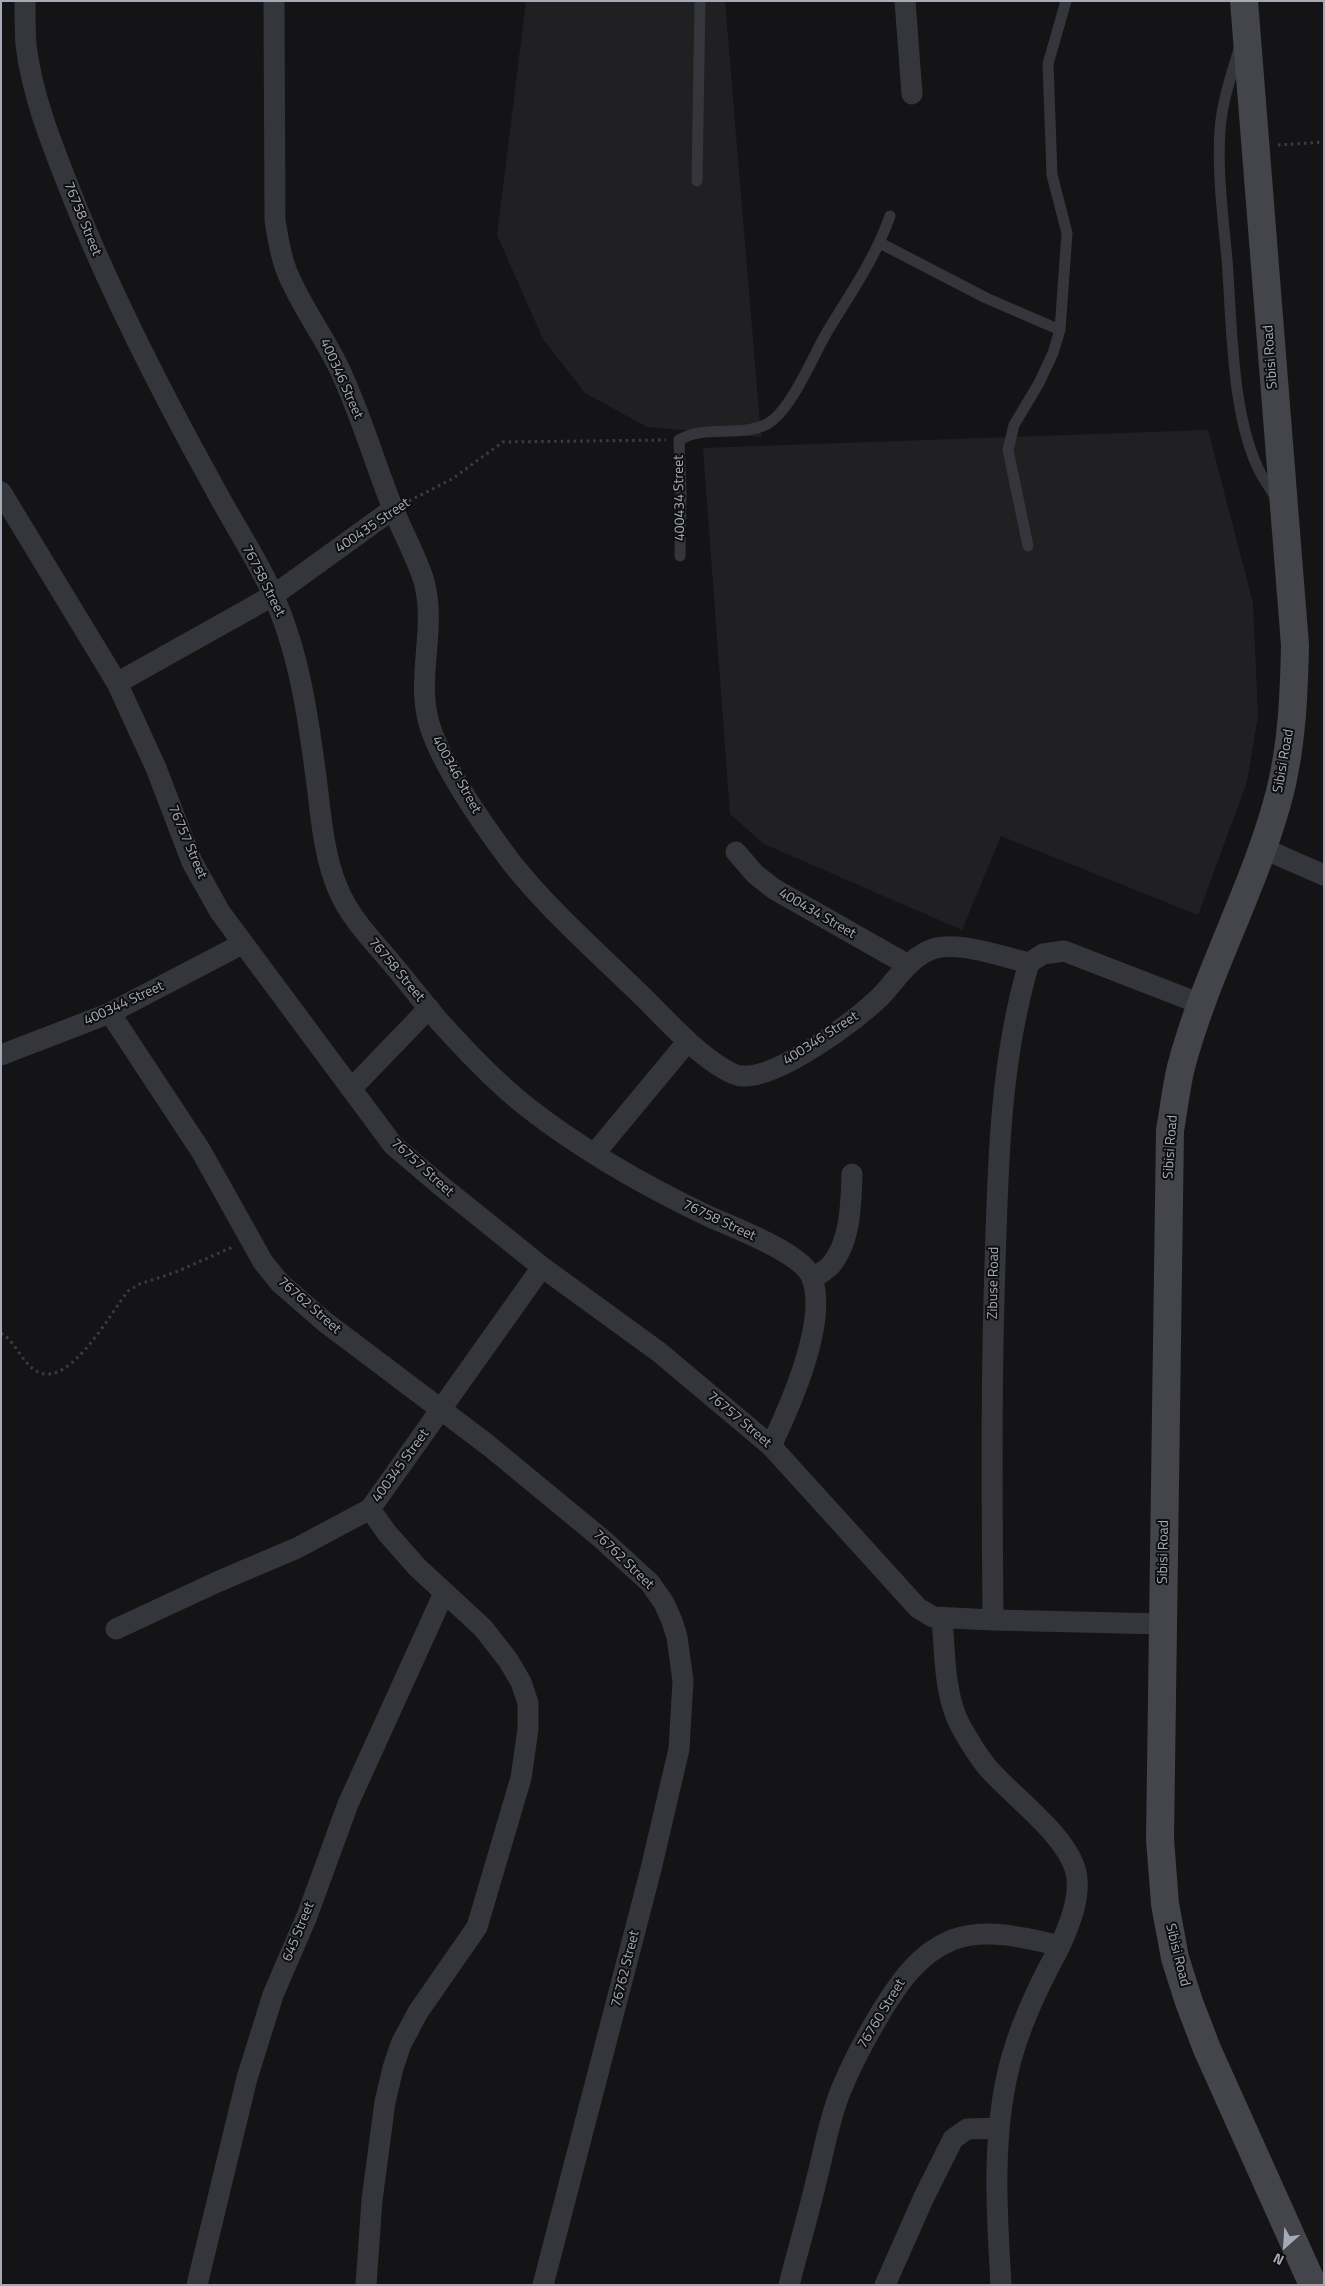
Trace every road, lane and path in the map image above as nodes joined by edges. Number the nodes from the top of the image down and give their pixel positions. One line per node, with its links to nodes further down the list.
1 (25, 1): 20 (street, 76758 Street)
2 (274, 1): 16 (street, 400346 Street)
3 (700, 1): 10 (lane)
4 (905, 1): 7 (street)
5 (1066, 1): 13 (lane)
6 (1245, 14): 9 (street, Sibisi Road); 17 (lane)
7 (912, 94)
8 (1324, 142): 9 (path)
9 (1255, 146): 17 (street, Sibisi Road)
10 (698, 181)
11 (890, 216): 12 (lane)
12 (880, 243): 13 (lane); 14 (lane)
13 (1060, 330): 18 (lane)
14 (679, 440): 16 (path, 400435 Street); 19 (lane, 400434 Street)
15 (1, 492): 21 (street, 76757 Street)
16 (393, 509): 20 (street, 400435 Street); 31 (street, 400346 Street)
17 (1284, 510): 22 (street, Sibisi Road)
18 (1028, 546)
19 (680, 556)
20 (274, 595): 21 (street, 400435 Street); 29 (street, 76758 Street)
21 (116, 683): 25 (street, 76757 Street)
22 (1262, 848): 24 (street); 28 (street, Sibisi Road)
23 (736, 852): 27 (street, 400434 Street)
24 (1324, 875)
25 (242, 944): 30 (street, 400344 Street); 33 (street, 76757 Street)
26 (1029, 963): 27 (street, 400346 Street); 28 (street); 45 (street, Zibuse Road)
27 (908, 965): 31 (street, 400346 Street)
28 (1201, 1004): 46 (street, Sibisi Road)
29 (429, 1008): 33 (street); 34 (street, 76758 Street)
30 (110, 1012): 32 (street, 400344 Street); 36 (street, 76762 Street)
31 (688, 1041): 34 (street)
32 (1, 1055)
33 (352, 1089): 37 (street, 76757 Street)
34 (595, 1153): 38 (street, 76758 Street)
35 (852, 1174): 38 (street)
36 (249, 1239): 39 (path); 40 (street, 76762 Street)
37 (542, 1267): 40 (street, 400345 Street); 41 (street, 76757 Street)
38 (812, 1279): 41 (street)
39 (1, 1333)
40 (442, 1408): 42 (street, 400345 Street); 52 (street, 76762 Street)
41 (771, 1446): 44 (street, 76757 Street)
42 (370, 1509): 43 (street); 47 (street, 400345 Street)
43 (444, 1593): 50 (street, 645 Street); 51 (street)
44 (942, 1618): 45 (street, 76757 Street); 48 (street)
45 (993, 1620): 46 (street)
46 (1163, 1624): 56 (street, Sibisi Road)
47 (116, 1629)
48 (1060, 1946): 49 (street); 53 (street, 76760 Street)
49 (999, 2128): 54 (street); 55 (street)
50 (197, 2285)
51 (366, 2285)
52 (543, 2285)
53 (789, 2285)
54 (885, 2285)
55 (1001, 2285)
56 (1313, 2285)

